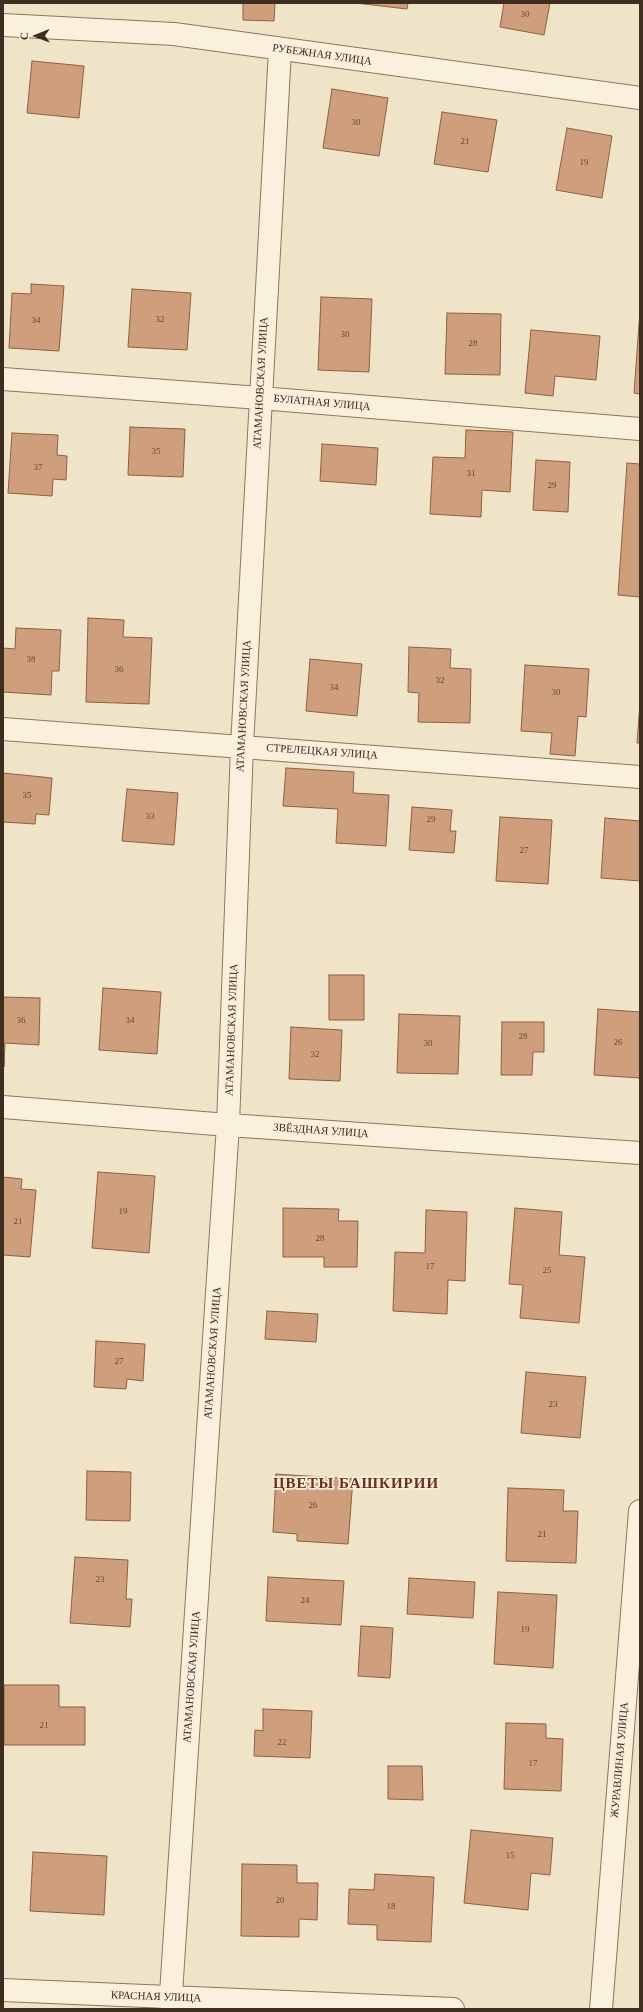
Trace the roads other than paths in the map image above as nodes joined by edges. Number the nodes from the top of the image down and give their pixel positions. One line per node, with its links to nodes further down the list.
1 (3, 25): 2 (street, РУБЕЖНАЯ УЛИЦА)
2 (280, 50): 3 (street, РУБЕЖНАЯ УЛИЦА); 5 (street, АТАМАНОВСКАЯ УЛИЦА)
3 (640, 98)
4 (3, 379): 5 (street, БУЛАТНАЯ УЛИЦА)
5 (260, 398): 6 (street, БУЛАТНАЯ УЛИЦА); 8 (street, АТАМАНОВСКАЯ УЛИЦА)
6 (640, 430)
7 (3, 729): 8 (street, СТРЕЛЕЦКАЯ УЛИЦА)
8 (242, 746): 9 (street, СТРЕЛЕЦКАЯ УЛИЦА); 11 (street, АТАМАНОВСКАЯ УЛИЦА)
9 (640, 777)
10 (3, 1107): 11 (street, ЗВЁЗДНАЯ УЛИЦА)
11 (228, 1125): 12 (street, ЗВЁЗДНАЯ УЛИЦА); 15 (street, АТАМАНОВСКАЯ УЛИЦА)
12 (640, 1153)
13 (640, 1511): 17 (street, ЖУРАВЛИНАЯ УЛИЦА)
14 (3, 1990): 15 (street, КРАСНАЯ УЛИЦА)
15 (171, 2003): 16 (street, КРАСНАЯ УЛИЦА)
16 (453, 2009)
17 (601, 2009)

